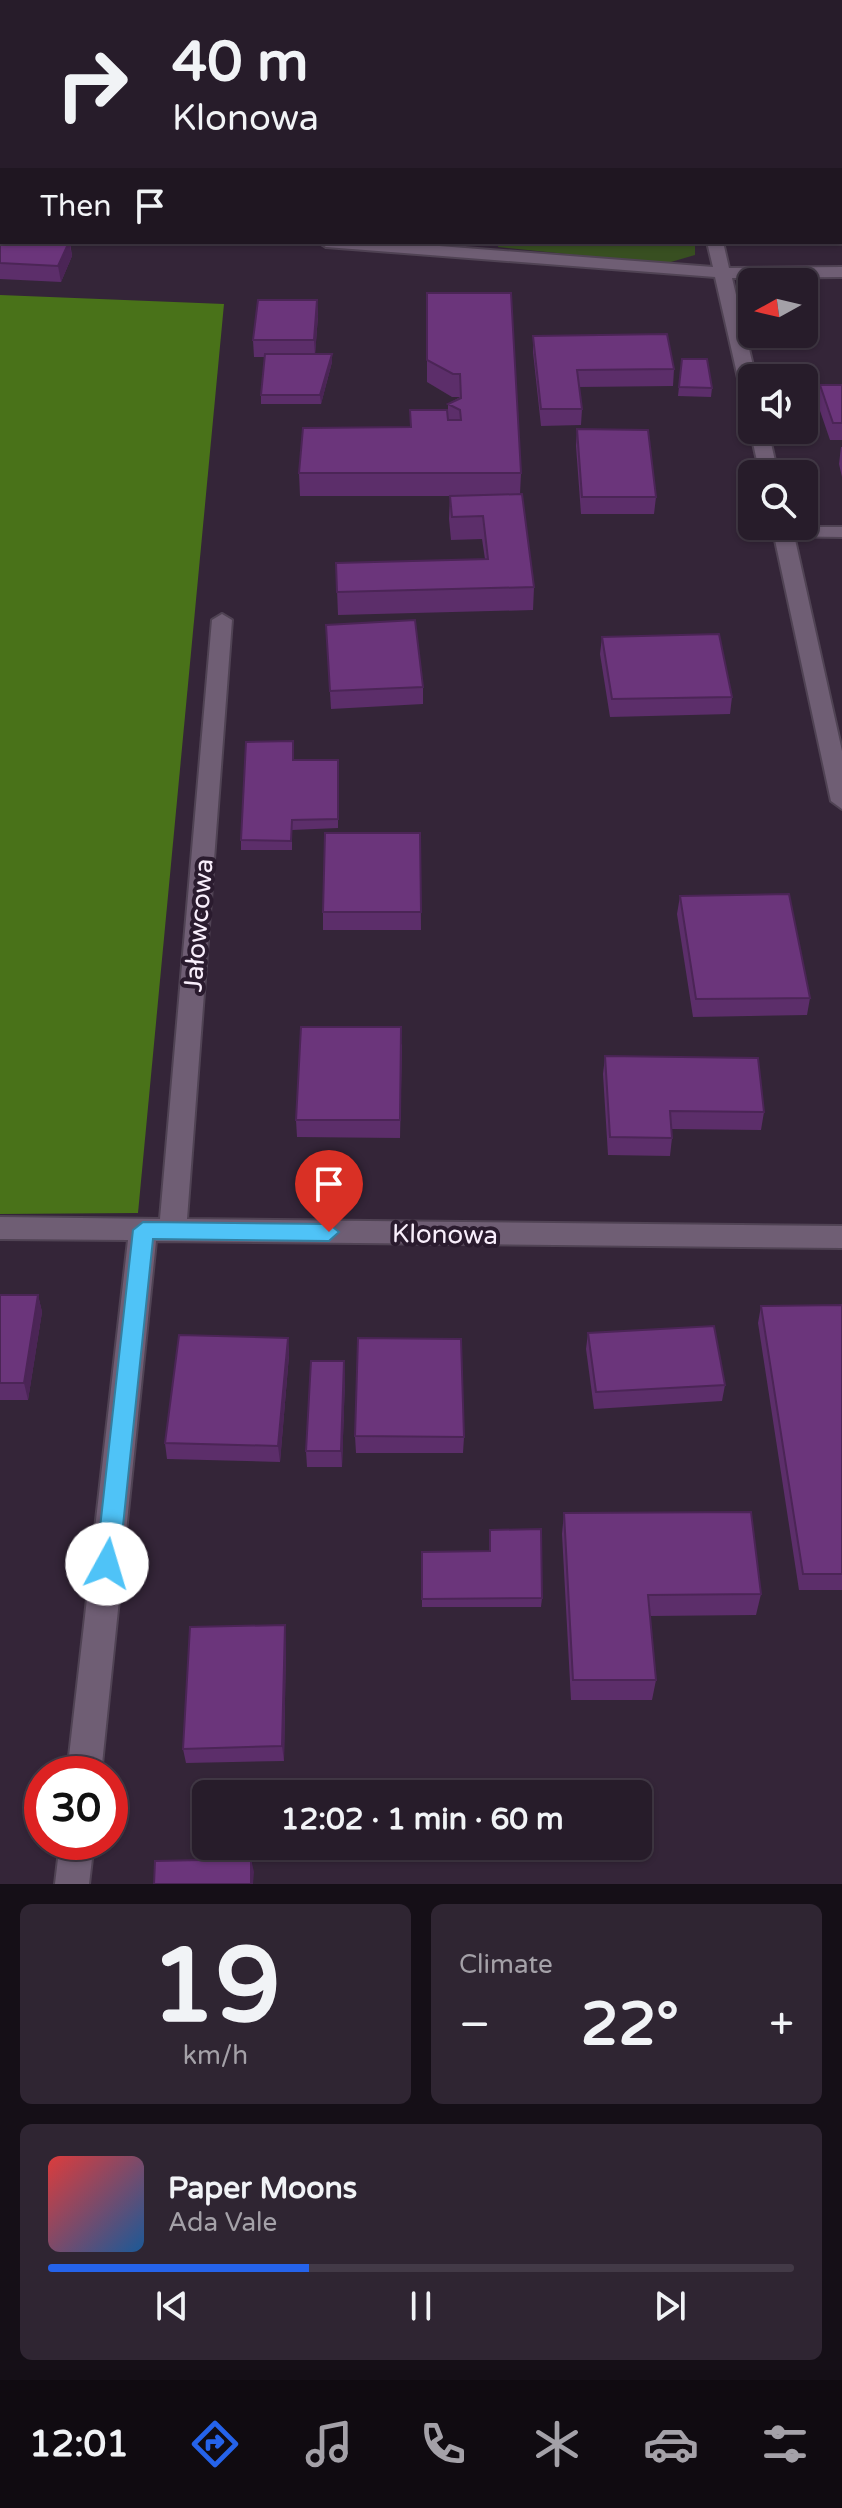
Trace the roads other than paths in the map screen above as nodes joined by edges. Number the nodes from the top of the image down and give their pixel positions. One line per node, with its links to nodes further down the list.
1 (370, 244): 4 (street)
2 (715, 244): 4 (street)
3 (842, 272): 4 (street)
4 (722, 273): 5 (street)
5 (743, 364)
6 (818, 531): 7 (lane)
7 (842, 532)
8 (784, 540): 10 (street)
9 (222, 620): 12 (street, Jałowcowa)
10 (842, 801)
11 (0, 1228): 12 (street, Klonowa)
12 (158, 1230): 13 (street, Klonowa); 14 (street, Jałowcowa)
13 (842, 1237)
14 (86, 1756)
15 (75, 1860): 16 (street)
16 (72, 1884)

